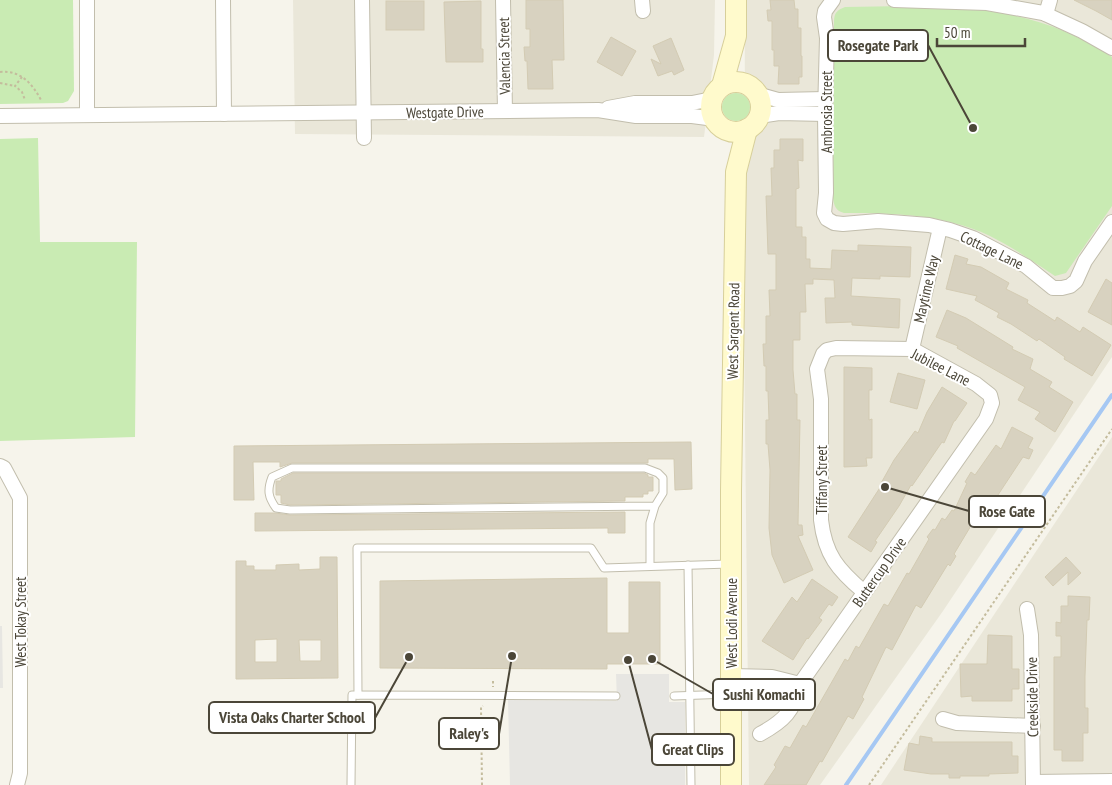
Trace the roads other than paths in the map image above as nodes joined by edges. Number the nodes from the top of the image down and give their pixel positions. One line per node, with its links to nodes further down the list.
1 (86, 0): 20 (street)
2 (223, 0): 18 (street)
3 (362, 0): 17 (street)
4 (504, 0): 16 (street, Valencia Street)
5 (736, 0): 10 (street)
6 (894, 0): 9 (street)
7 (1050, 0): 9 (street)
8 (831, 2): 14 (street, Ambrosia Street)
9 (1046, 14): 11 (street)
10 (736, 36): 12 (street); 13 (street)
11 (1112, 48)
12 (753, 90): 13 (street); 14 (street); 22 (street)
13 (717, 93): 15 (street, Westgate Drive); 23 (street)
14 (826, 99): 19 (street, Ambrosia Street)
15 (598, 110): 16 (street, Westgate Drive); 23 (street, Westgate Drive)
16 (505, 111): 17 (street, Westgate Drive)
17 (364, 113): 18 (street, Westgate Drive); 24 (street)
18 (224, 114): 20 (street, Westgate Drive)
19 (825, 114): 22 (street); 26 (street, Ambrosia Street)
20 (87, 115): 21 (street, Westgate Drive)
21 (0, 116)
22 (753, 123): 23 (street); 25 (street, West Sargent Road)
23 (720, 124): 25 (street, West Sargent Road)
24 (364, 138)
25 (736, 172): 33 (street, West Sargent Road)
26 (827, 219): 28 (street, Cottage Lane)
27 (1112, 222): 28 (street, Cottage Lane)
28 (940, 228): 29 (street, Maytime Way)
29 (912, 349): 30 (street, Jubilee Lane); 31 (street, Jubilee Lane)
30 (822, 354): 38 (street, Tiffany Street)
31 (992, 403): 38 (street, Buttercup Drive)
32 (0, 466): 51 (street, West Tokay Street)
33 (731, 490): 36 (street, West Lodi Avenue)
34 (655, 506): 34 (lane); 37 (lane)
35 (688, 564): 36 (lane); 37 (lane); 45 (lane)
36 (730, 564): 41 (street, West Lodi Avenue)
37 (650, 566): 42 (lane)
38 (864, 592): 40 (street, Buttercup Drive)
39 (1027, 609): 47 (street, Creekside Drive)
40 (800, 684): 41 (street); 48 (street, Buttercup Drive)
41 (731, 685): 45 (lane); 54 (street, West Lodi Avenue)
42 (358, 695): 43 (lane); 52 (lane)
43 (616, 696)
44 (674, 696): 45 (lane)
45 (689, 696): 53 (lane)
46 (943, 719): 47 (street)
47 (1033, 726): 50 (street, Creekside Drive)
48 (760, 734)
49 (1112, 782): 50 (street)
50 (1033, 784)
51 (16, 785)
52 (351, 785)
53 (692, 785)
54 (731, 785)

